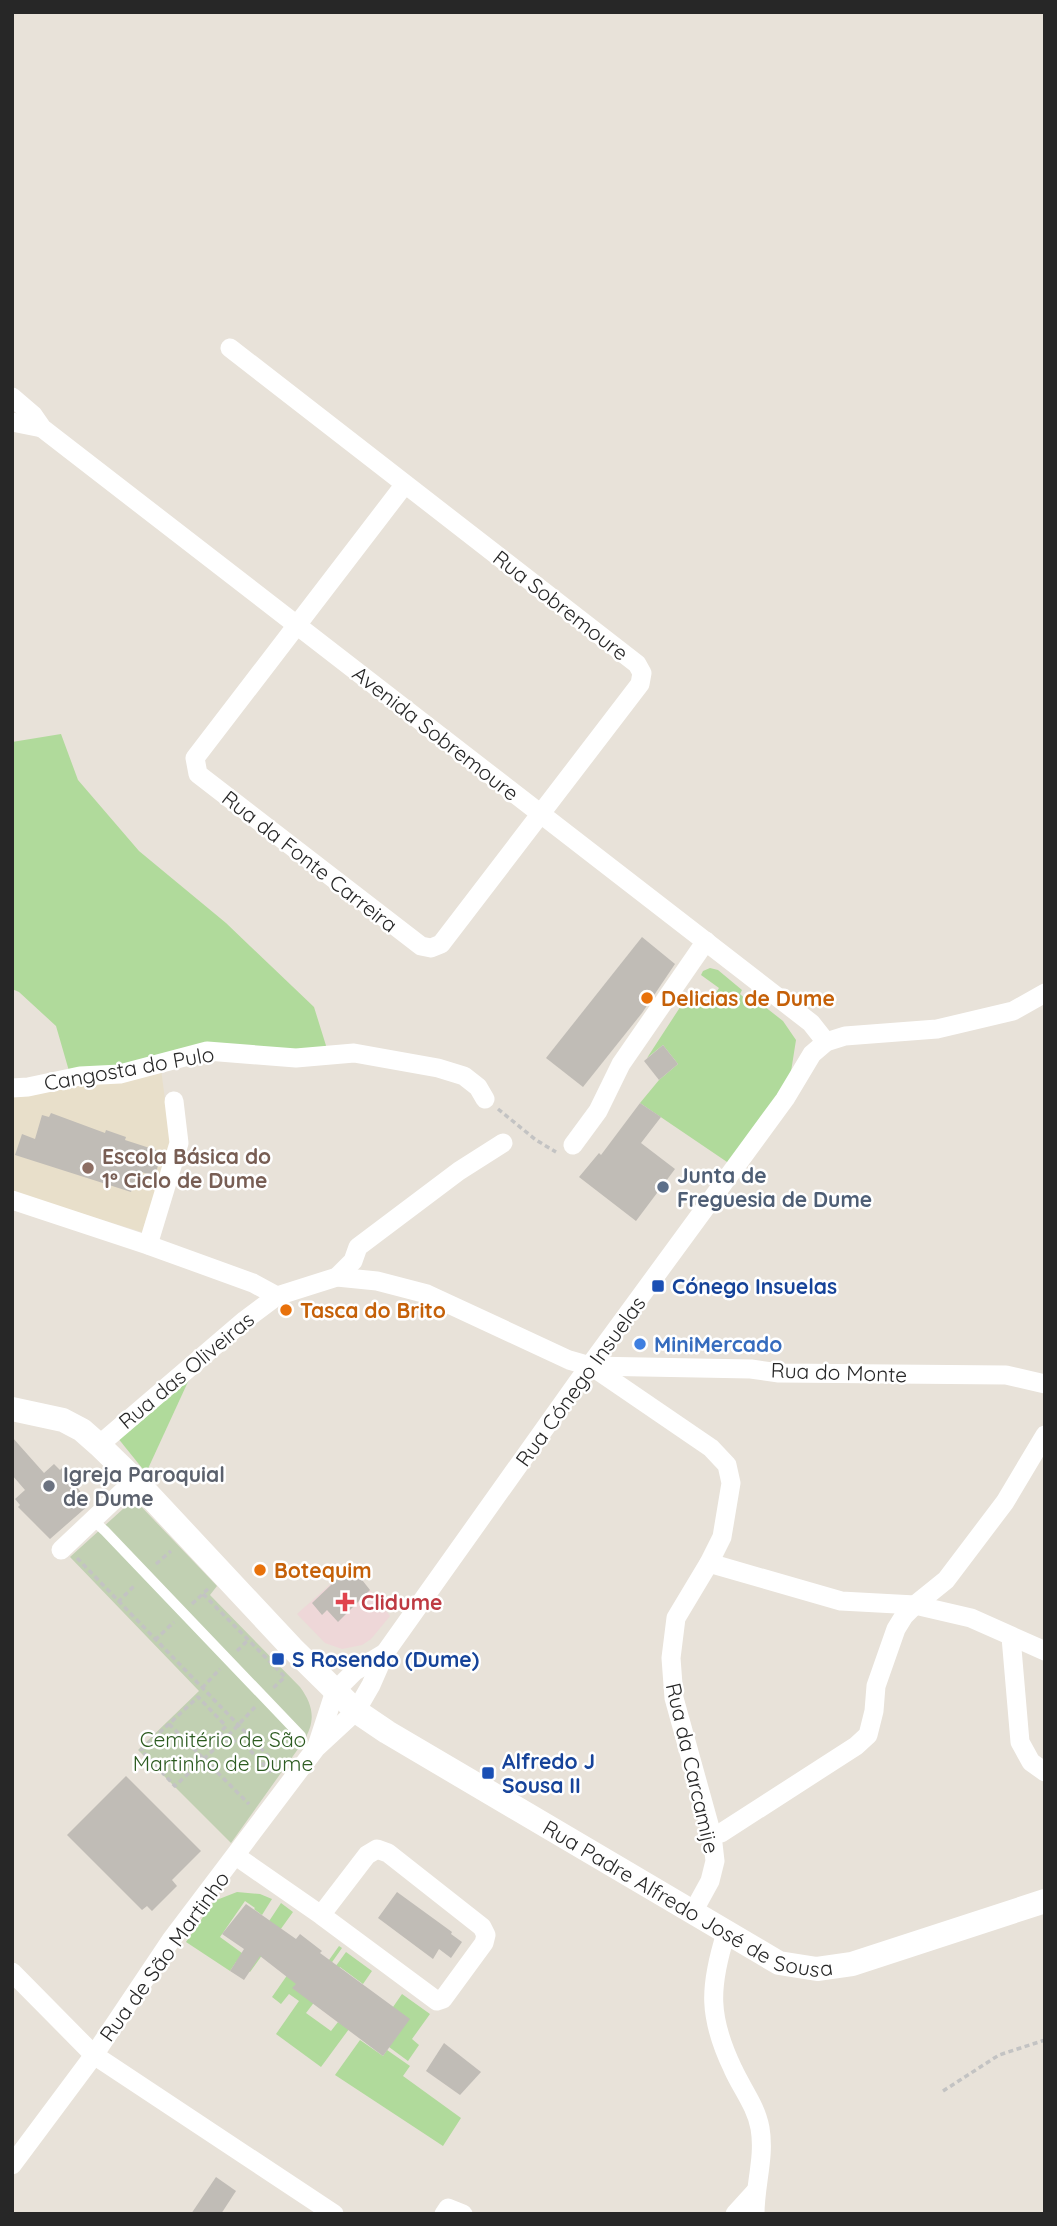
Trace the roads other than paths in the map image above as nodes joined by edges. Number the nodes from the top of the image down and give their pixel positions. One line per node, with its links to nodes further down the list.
1 (230, 348): 5 (street, Rua Sobremoure)
2 (12, 397): 4 (street, Avenida Sobremoure)
3 (12, 422): 4 (street, Avenida Sobremoure)
4 (42, 428): 6 (street, Avenida Sobremoure)
5 (405, 484): 6 (street); 7 (street, Rua Sobremoure)
6 (296, 625): 7 (street, Avenida Sobremoure); 7 (street, Rua da Fonte Carreira)
7 (540, 814): 8 (street, Avenida Sobremoure)
8 (706, 941): 10 (street, Avenida Sobremoure); 15 (street)
9 (1045, 993): 10 (street)
10 (826, 1042): 20 (street, Rua Cónego Insuelas)
11 (12, 1088): 12 (street, Cangosta do Pulo)
12 (485, 1099)
13 (174, 1101): 17 (street)
14 (503, 1143): 18 (street)
15 (573, 1144)
16 (12, 1200): 17 (street)
17 (148, 1245): 19 (street)
18 (337, 1277): 19 (street, Rua das Oliveiras); 20 (street, Rua das Oliveiras)
19 (277, 1296): 24 (street, Rua das Oliveiras)
20 (590, 1366): 21 (street, Rua do Monte); 28 (street, Rua da Carcamije); 32 (street, Rua Cónego Insuelas)
21 (1045, 1384)
22 (12, 1409): 24 (street, Rua Padre Alfredo José de Sousa)
23 (1045, 1435): 29 (street)
24 (99, 1445): 25 (street, Rua Padre Alfredo José de Sousa)
25 (135, 1480): 26 (street); 33 (street, Rua Padre Alfredo José de Sousa)
26 (93, 1520): 27 (street); 35 (lane)
27 (61, 1550)
28 (709, 1563): 29 (street); 37 (street, Rua da Carcamije)
29 (915, 1605): 30 (street); 37 (street)
30 (1011, 1637): 31 (street); 36 (street)
31 (1045, 1651)
32 (385, 1653): 33 (street, Rua Cónego Insuelas); 34 (street, Rua Cónego Insuelas)
33 (335, 1691): 34 (street, Rua Padre Alfredo José de Sousa); 35 (street, Rua de São Martinho)
34 (356, 1711): 35 (street, Rua de São Martinho); 40 (street, Rua Padre Alfredo José de Sousa)
35 (309, 1742): 38 (street, Rua de São Martinho)
36 (1045, 1772)
37 (712, 1835): 40 (street, Rua da Carcamije)
38 (236, 1856): 41 (street); 44 (street, Rua de São Martinho)
39 (1045, 1901): 42 (street, Rua Padre Alfredo José de Sousa)
40 (693, 1912): 42 (street, Rua Padre Alfredo José de Sousa)
41 (321, 1915): 41 (street)
42 (726, 1933): 46 (street)
43 (12, 1972): 44 (street)
44 (93, 2055): 45 (street, Rua de São Martinho); 47 (street)
45 (12, 2165)
46 (755, 2192): 50 (street); 51 (street)
47 (334, 2214)
48 (444, 2214): 49 (street)
49 (463, 2214)
50 (735, 2214)
51 (755, 2214)

